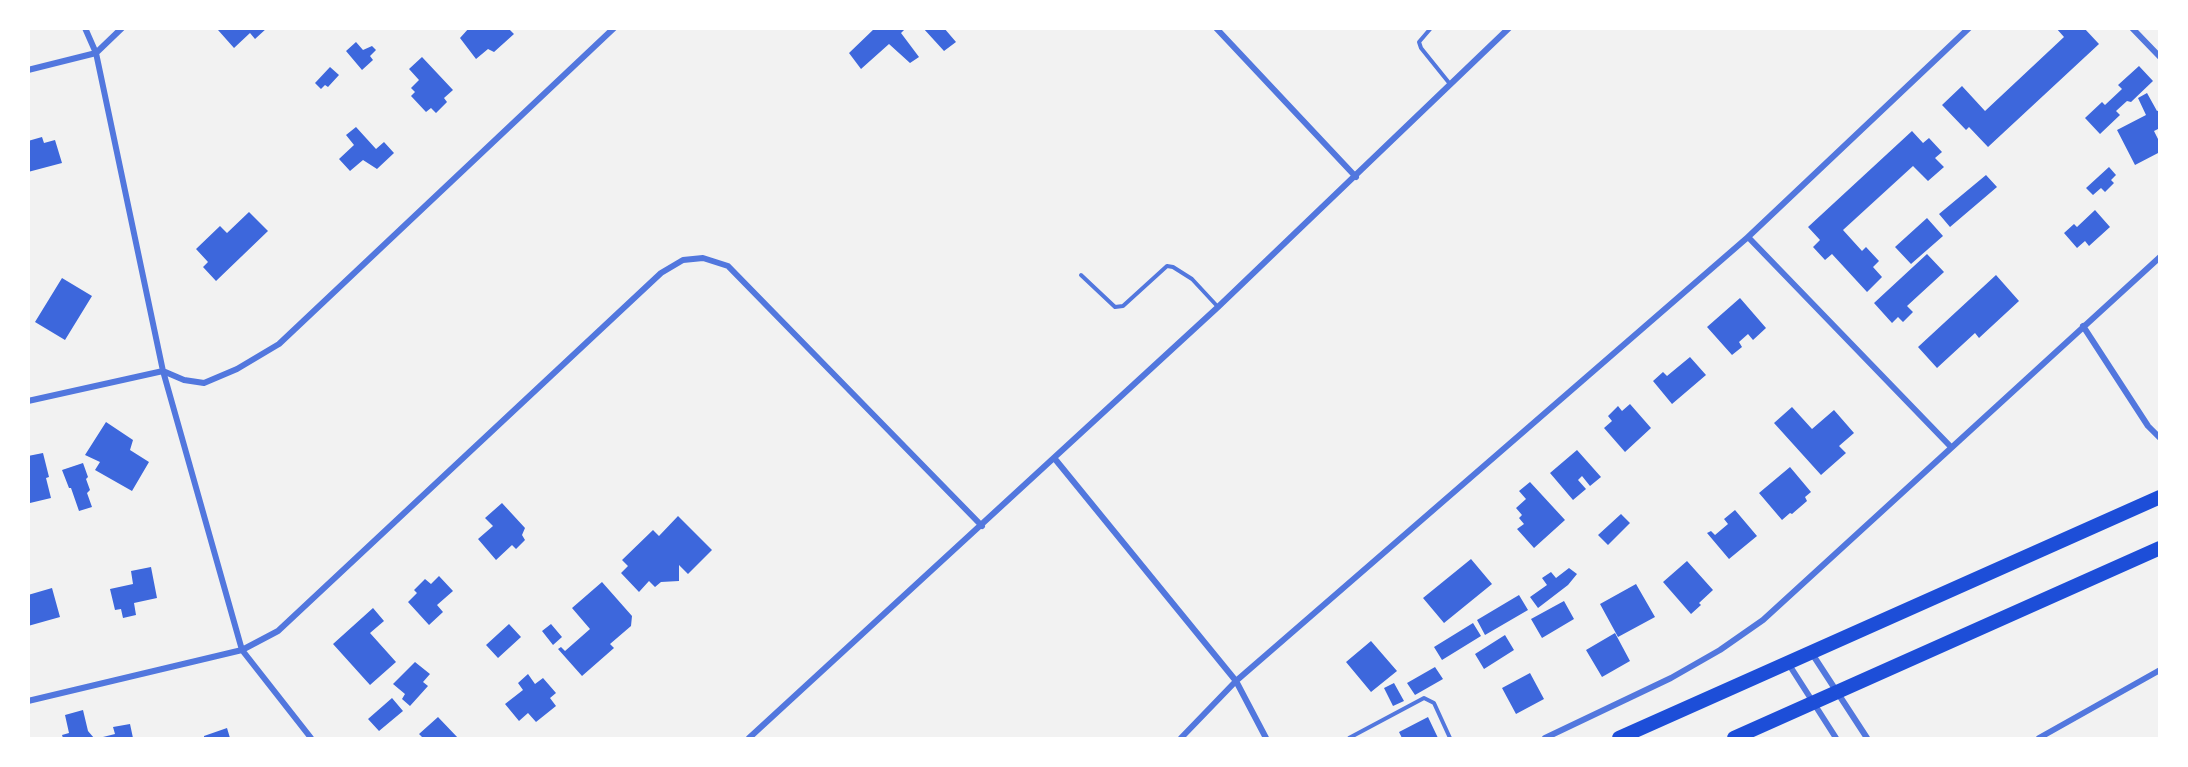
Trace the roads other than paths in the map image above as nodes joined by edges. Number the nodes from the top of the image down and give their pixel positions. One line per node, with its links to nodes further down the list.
1 (85, 28): 9 (street)
2 (122, 28): 9 (street)
3 (614, 28): 19 (street)
4 (1216, 28): 13 (street)
5 (1431, 28): 12 (lane)
6 (1509, 28): 12 (street)
7 (1969, 28): 14 (street)
8 (2132, 28): 10 (street)
9 (96, 53): 11 (street); 19 (street)
10 (2160, 57)
11 (28, 70)
12 (1451, 85): 13 (street)
13 (1356, 177): 17 (street)
14 (1748, 237): 22 (street); 31 (street)
15 (2160, 257): 18 (street)
16 (1081, 275): 17 (lane)
17 (1218, 307): 23 (street)
18 (2084, 326): 21 (street); 22 (street)
19 (163, 371): 20 (street); 27 (street)
20 (28, 401)
21 (2160, 438)
22 (1951, 447): 41 (street)
23 (1055, 459): 25 (street); 31 (street)
24 (2160, 497): 28 (highway)
25 (982, 526): 27 (street); 36 (street)
26 (2160, 548): 32 (highway)
27 (242, 650): 33 (street); 35 (street)
28 (1811, 652): 29 (highway); 32 (street)
29 (1788, 662): 34 (street); 42 (highway)
30 (2160, 670): 46 (street)
31 (1236, 681): 37 (street); 38 (street)
32 (1837, 692): 34 (highway); 45 (street)
33 (28, 701)
34 (1815, 702): 43 (highway); 44 (street)
35 (311, 738)
36 (749, 738)
37 (1181, 738)
38 (1266, 738)
39 (1349, 738): 40 (lane)
40 (1450, 738)
41 (1545, 738)
42 (1619, 738)
43 (1734, 738)
44 (1836, 738)
45 (1867, 738)
46 (2039, 738)

